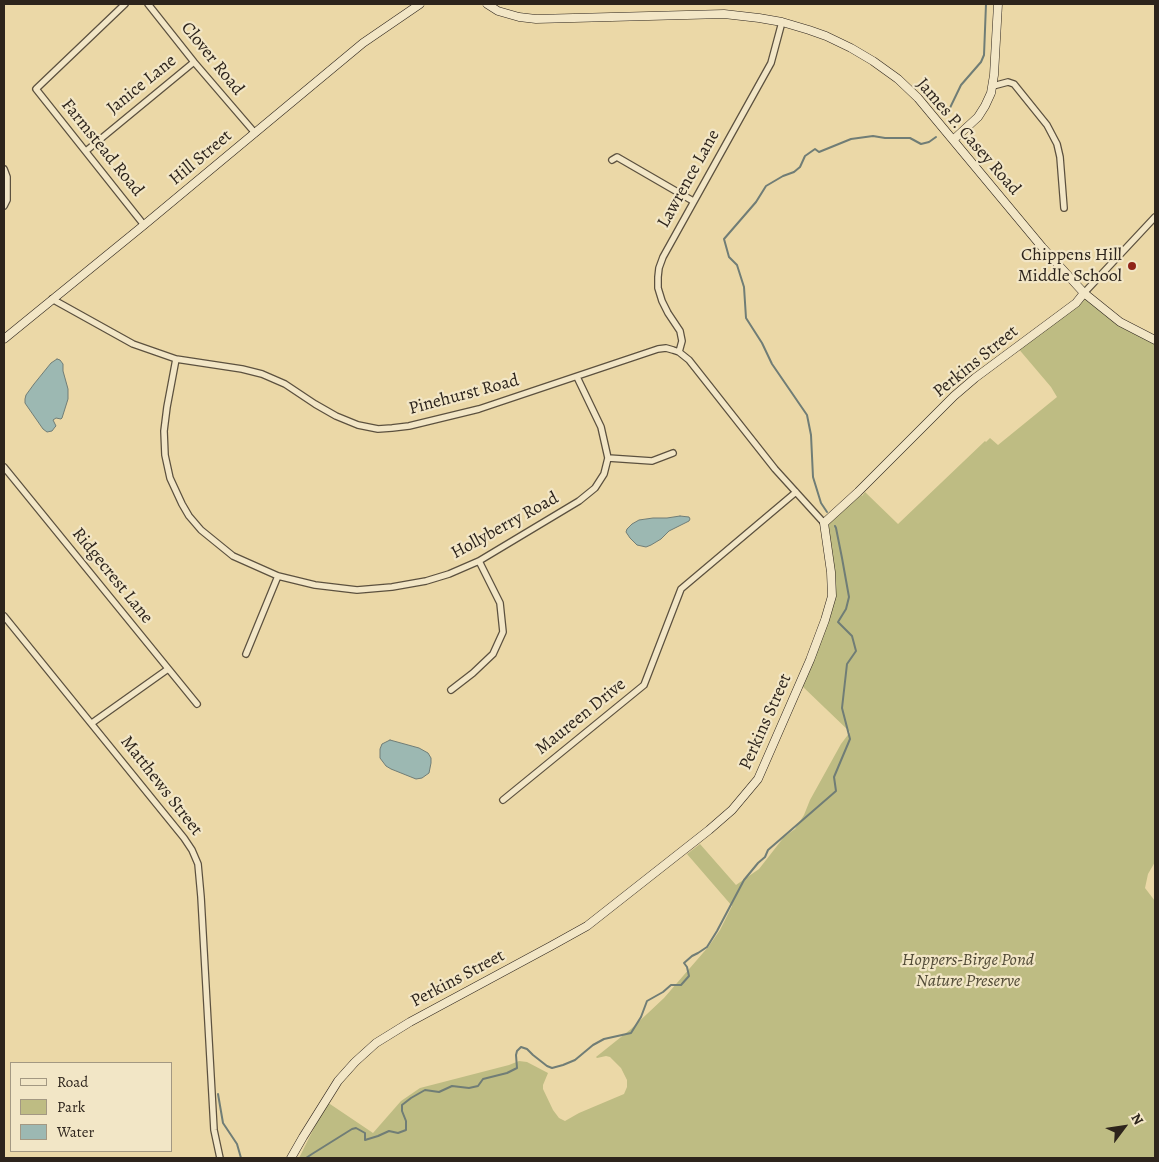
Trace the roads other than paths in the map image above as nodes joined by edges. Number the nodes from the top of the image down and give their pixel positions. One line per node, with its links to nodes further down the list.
1 (125, 4): 12 (street, Farmstead Road)
2 (148, 4): 8 (street, Clover Road)
3 (420, 4): 6 (street, Hill Street)
4 (487, 4): 7 (street, James P. Casey Road)
5 (998, 4): 9 (street)
6 (410, 6): 10 (street, Hill Street)
7 (782, 22): 11 (street, James P. Casey Road); 15 (street, Lawrence Lane)
8 (194, 62): 10 (street, Clover Road); 12 (street, Janice Lane)
9 (993, 86): 11 (street); 17 (street)
10 (254, 133): 19 (street, Hill Street)
11 (953, 140): 20 (street, James P. Casey Road)
12 (86, 151): 19 (street, Farmstead Road)
13 (612, 160): 15 (street)
14 (4, 169): 16 (street)
15 (693, 201): 24 (street, Lawrence Lane)
16 (4, 206)
17 (1064, 208)
18 (1155, 217): 20 (street, Perkins Street)
19 (144, 225): 21 (street, Hill Street)
20 (1084, 294): 23 (street, James P. Casey Road); 31 (street, Perkins Street)
21 (52, 299): 22 (street, Hill Street); 25 (street, Pinehurst Road)
22 (4, 339)
23 (1155, 340)
24 (679, 352): 26 (street, Pinehurst Road); 30 (street)
25 (176, 359): 26 (street, Pinehurst Road); 33 (street, Hollyberry Road)
26 (577, 377): 28 (street)
27 (673, 453): 28 (street)
28 (608, 458): 32 (street, Hollyberry Road)
29 (4, 467): 36 (street, Ridgecrest Lane)
30 (796, 492): 31 (street); 40 (street, Maureen Drive)
31 (824, 524): 42 (street, Perkins Street)
32 (479, 561): 33 (street, Hollyberry Road); 37 (street)
33 (278, 576): 35 (street)
34 (4, 616): 39 (street, Matthews Street)
35 (246, 654)
36 (168, 669): 38 (street, Ridgecrest Lane); 39 (street)
37 (451, 690)
38 (197, 704)
39 (92, 723): 41 (street, Matthews Street)
40 (503, 800)
41 (220, 1158)
42 (291, 1158)

